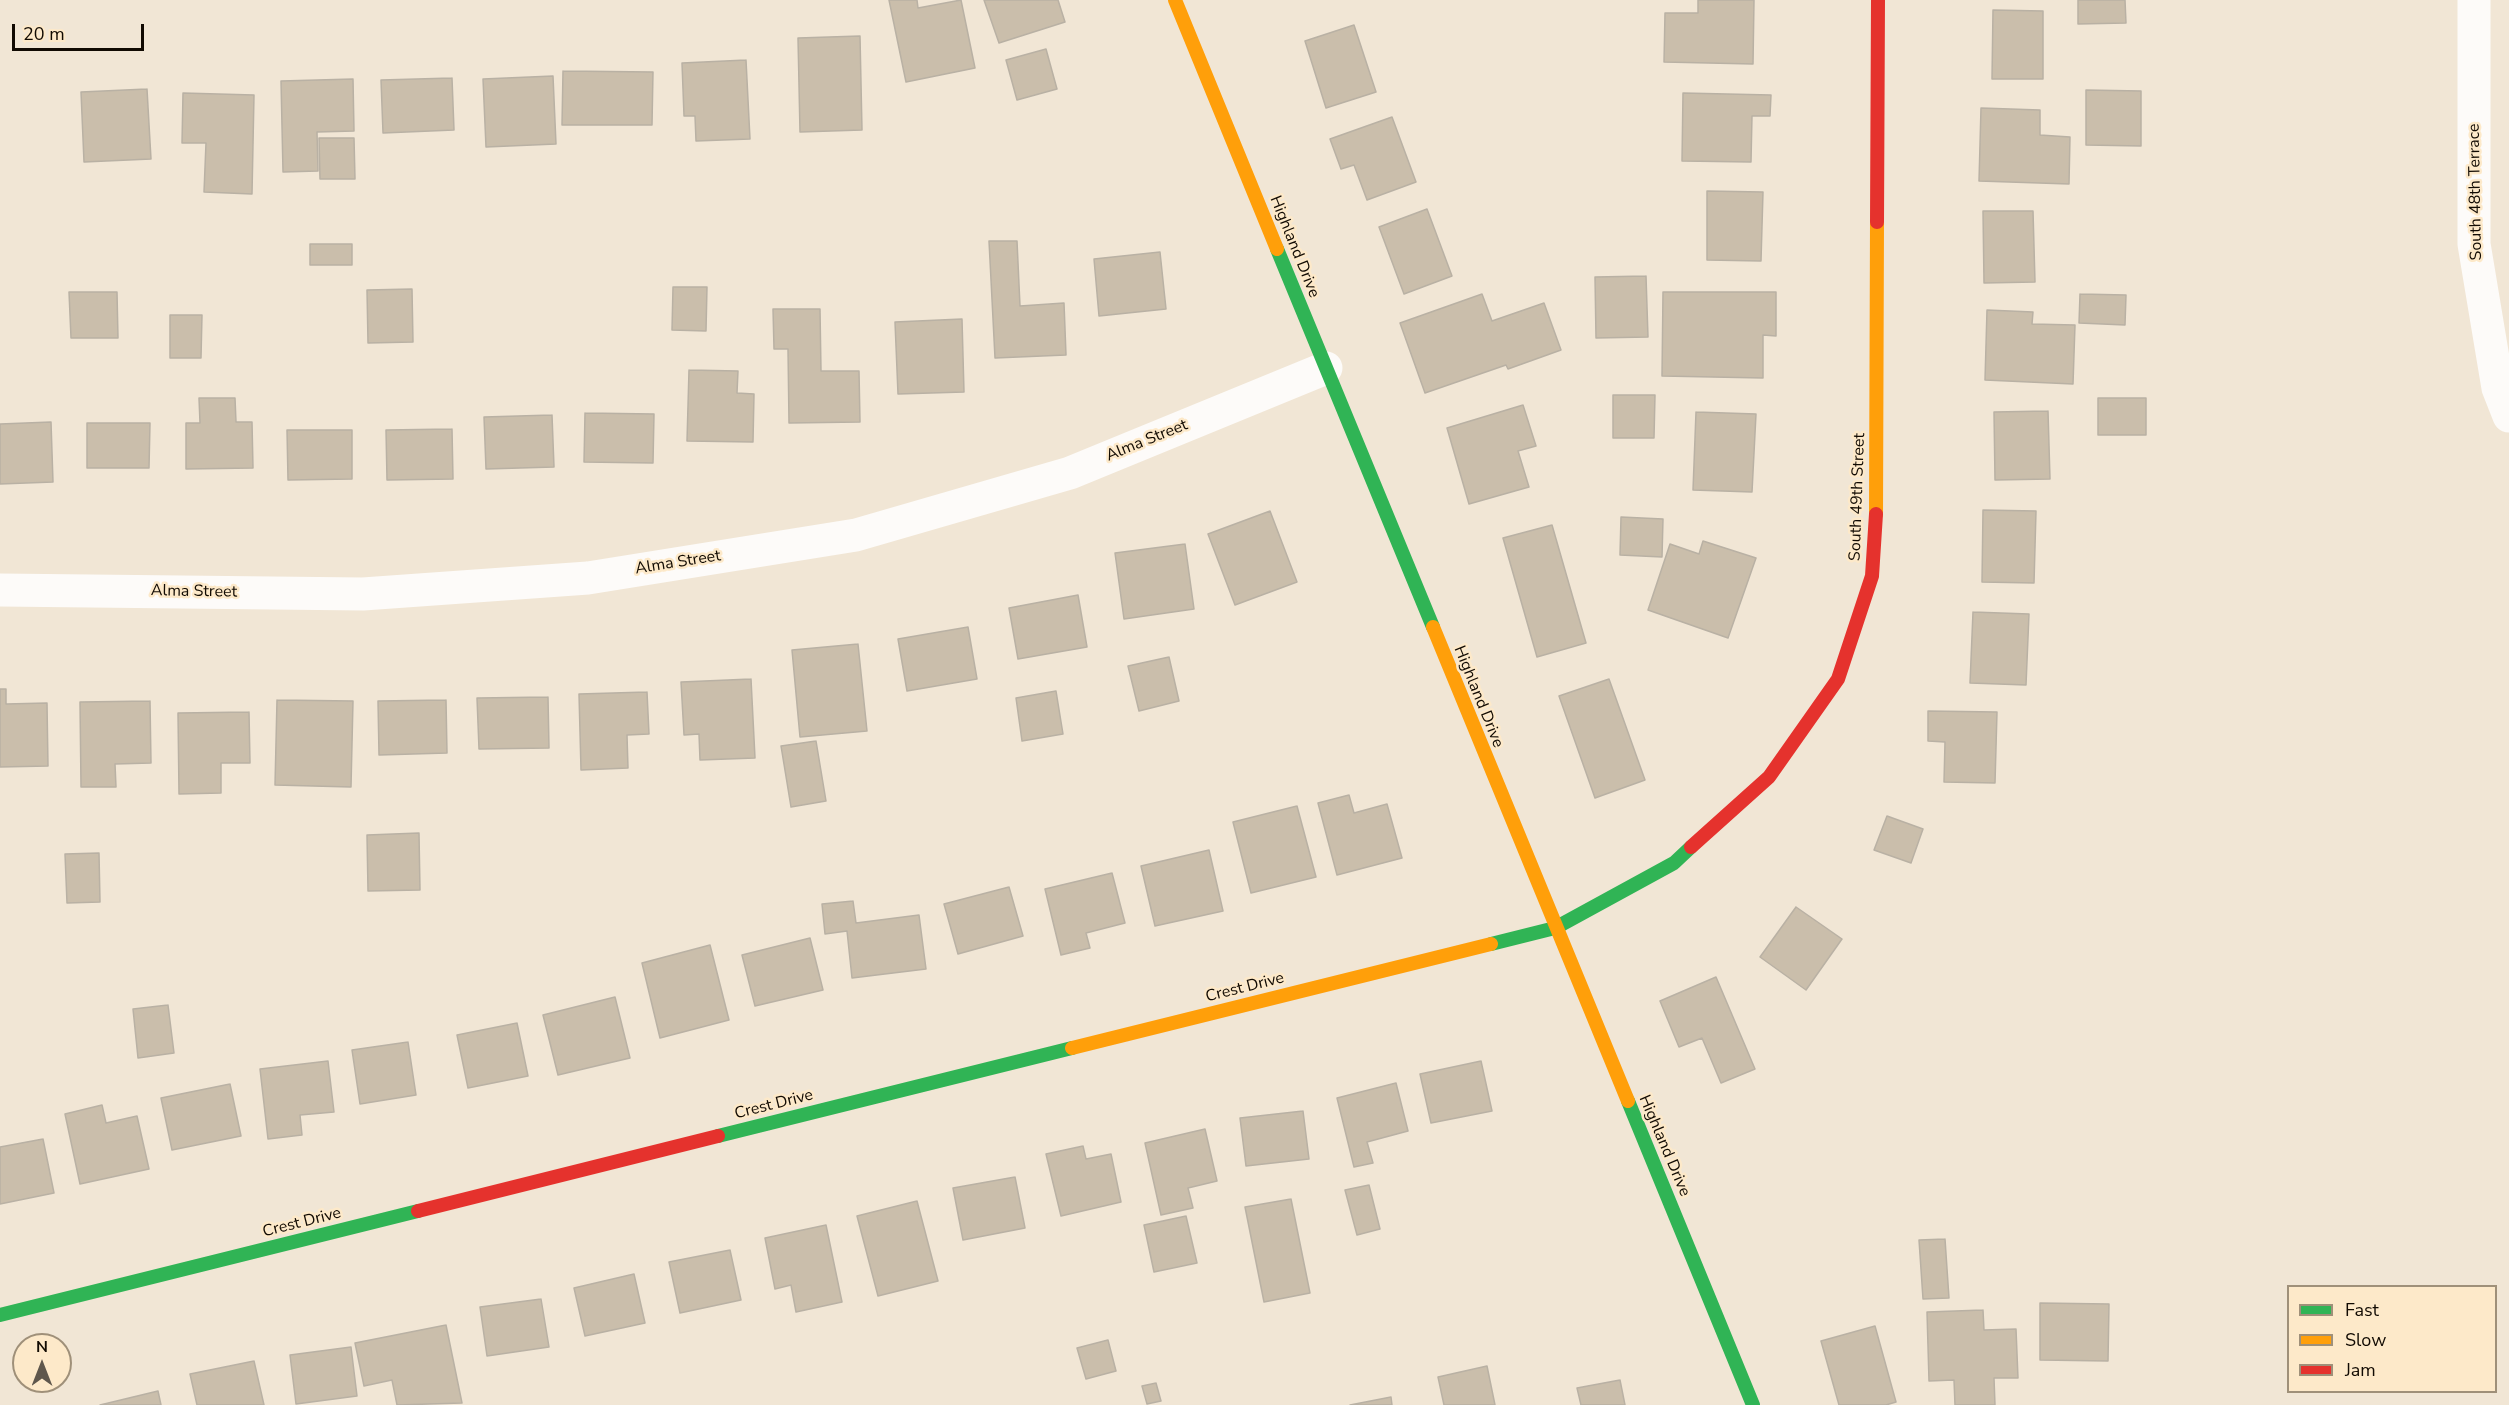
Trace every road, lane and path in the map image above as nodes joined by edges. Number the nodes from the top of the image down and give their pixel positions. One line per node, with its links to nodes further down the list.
1 (1175, 0): 4 (street, Highland Drive)
2 (1878, 0): 7 (street, South 49th Street)
3 (2474, 0): 5 (street, South 48th Terrace)
4 (1326, 368): 6 (street, Alma Street); 7 (street, Highland Drive)
5 (2509, 416)
6 (0, 590)
7 (1555, 928): 8 (street, Crest Drive); 9 (street, Highland Drive)
8 (0, 1315)
9 (1753, 1405)

